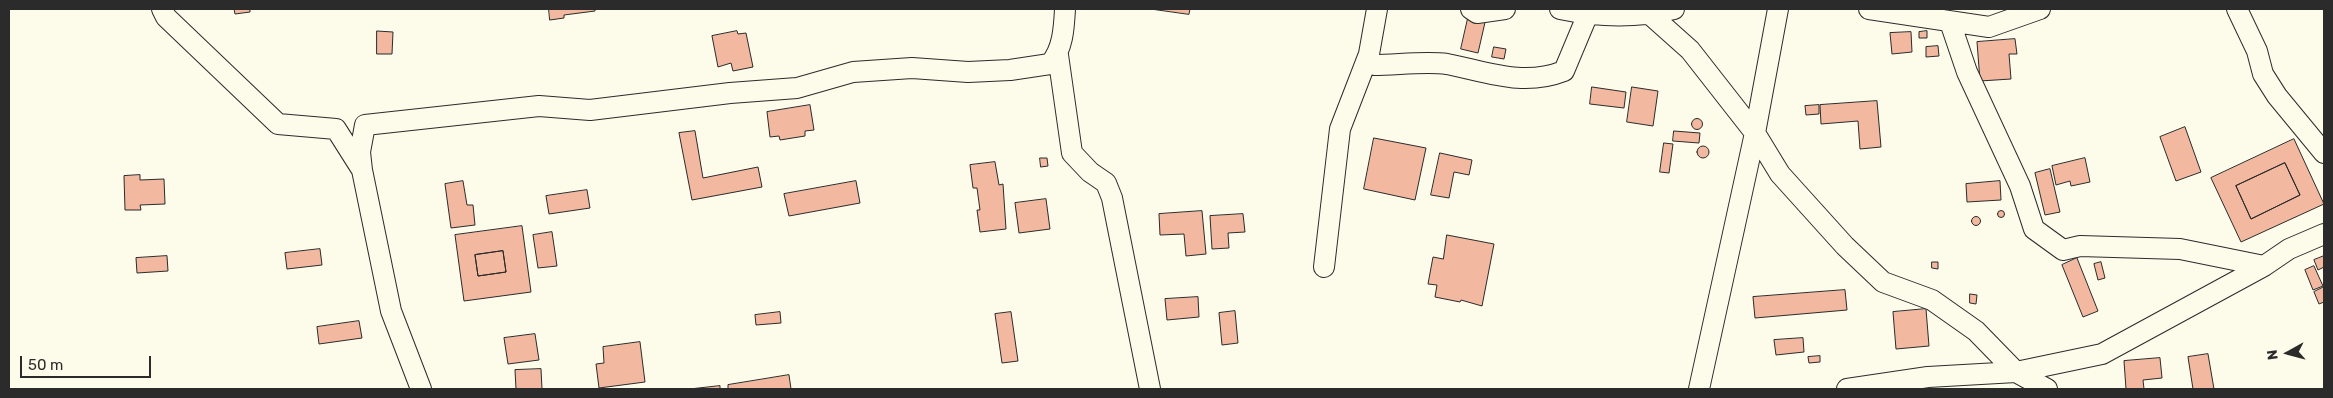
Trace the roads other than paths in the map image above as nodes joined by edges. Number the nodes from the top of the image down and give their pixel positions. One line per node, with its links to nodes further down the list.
1 (162, 9): 18 (street)
2 (1065, 9): 15 (street)
3 (1377, 9): 24 (street)
4 (1471, 9): 5 (street)
5 (1505, 9)
6 (1560, 9): 12 (street)
7 (1674, 9): 13 (street)
8 (1778, 9): 19 (street)
9 (1869, 9): 14 (street)
10 (2040, 9): 14 (street)
11 (2237, 9): 20 (street)
12 (1589, 12): 13 (street); 16 (street)
13 (1648, 12): 19 (street)
14 (1950, 22): 23 (street)
15 (1058, 55): 17 (street); 27 (street)
16 (1374, 65)
17 (365, 125): 18 (street); 21 (street)
18 (336, 129): 21 (street)
19 (1755, 133): 25 (street); 28 (street)
20 (2324, 153)
21 (362, 170): 26 (street)
22 (2324, 234): 23 (street)
23 (2264, 266): 25 (street)
24 (1324, 267)
25 (2016, 372): 29 (street); 30 (street)
26 (421, 389)
27 (1150, 389)
28 (1699, 389)
29 (1848, 389)
30 (2046, 389)

